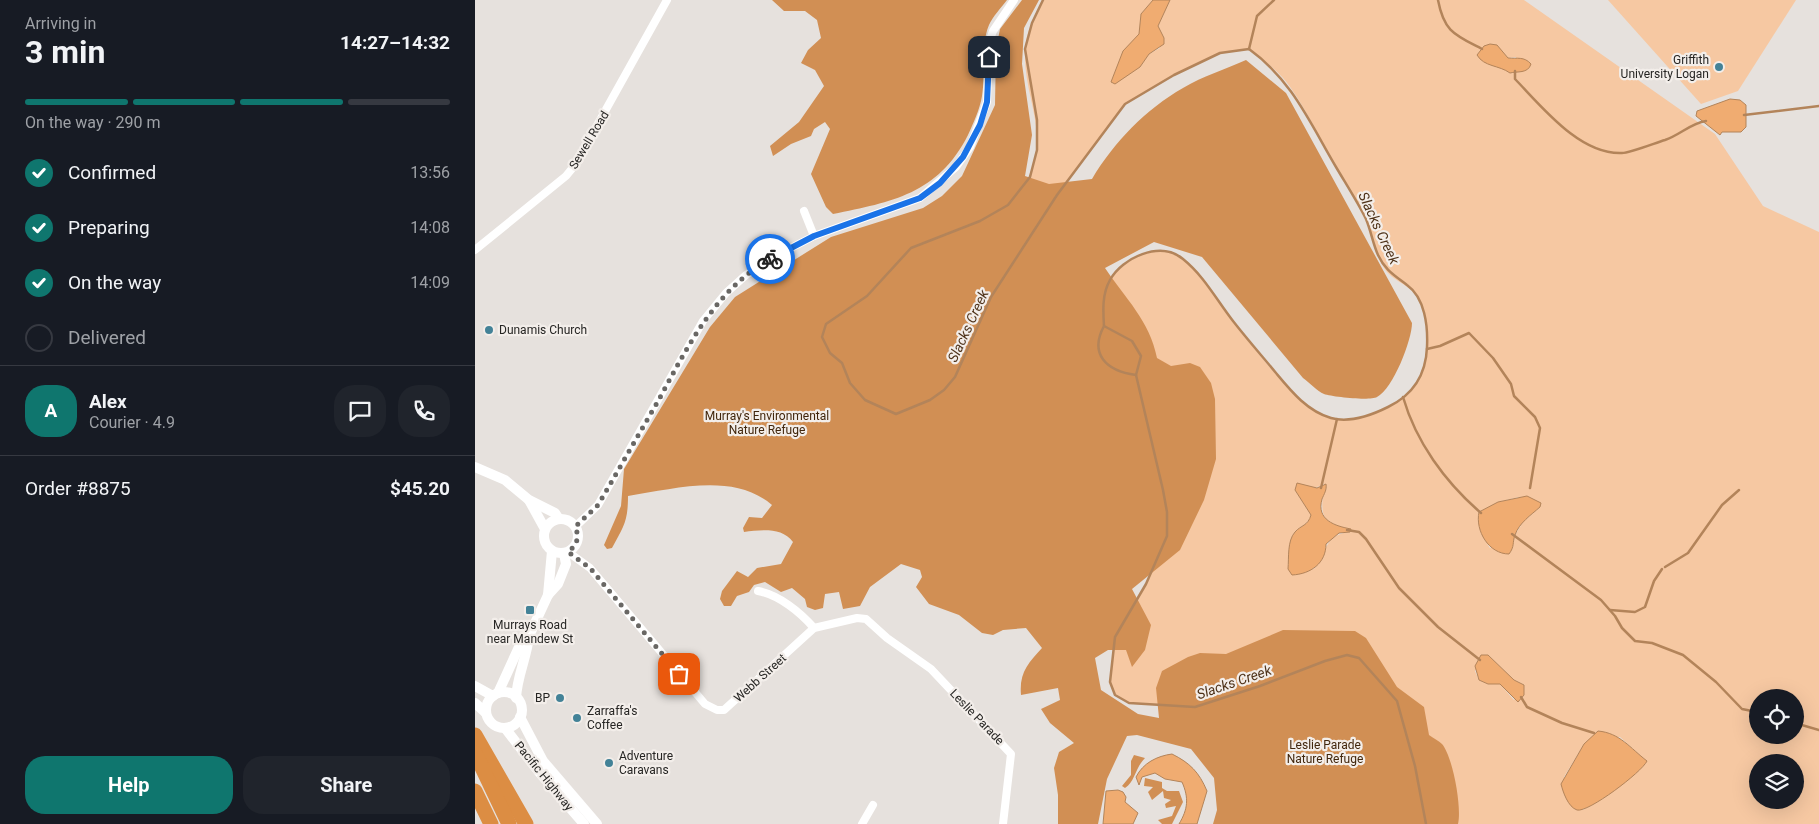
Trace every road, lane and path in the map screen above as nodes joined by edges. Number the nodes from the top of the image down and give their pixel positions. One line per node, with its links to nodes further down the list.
1 (667, 0): 5 (street, Sewell Road)
2 (1015, 0): 4 (street)
3 (804, 211): 4 (street)
4 (814, 236): 9 (street)
5 (475, 250)
6 (475, 467): 7 (street)
7 (529, 500): 8 (street); 10 (street)
8 (559, 519): 9 (street); 10 (street)
9 (575, 527): 12 (street)
10 (545, 529): 11 (street)
11 (553, 551): 12 (street); 14 (street)
12 (566, 552): 14 (street); 15 (street, Webb Street)
13 (757, 591): 15 (street)
14 (548, 595): 16 (street)
15 (814, 628): 17 (street, Webb Street)
16 (529, 636): 19 (street); 20 (street)
17 (887, 638): 35 (street, Leslie Parade)
18 (475, 686): 19 (street)
19 (496, 695): 20 (street); 22 (street)
20 (516, 698): 23 (street)
21 (475, 703): 22 (street)
22 (486, 713): 24 (street)
23 (520, 717): 24 (street); 33 (street, Pacific Highway)
24 (505, 728): 32 (street, Pacific Highway)
25 (475, 735): 31 (highway)
26 (475, 753): 30 (highway)
27 (475, 791): 29 (highway)
28 (873, 805): 34 (street)
29 (491, 824)
30 (509, 824)
31 (526, 824)
32 (584, 824)
33 (597, 824)
34 (862, 824)
35 (1003, 824)

